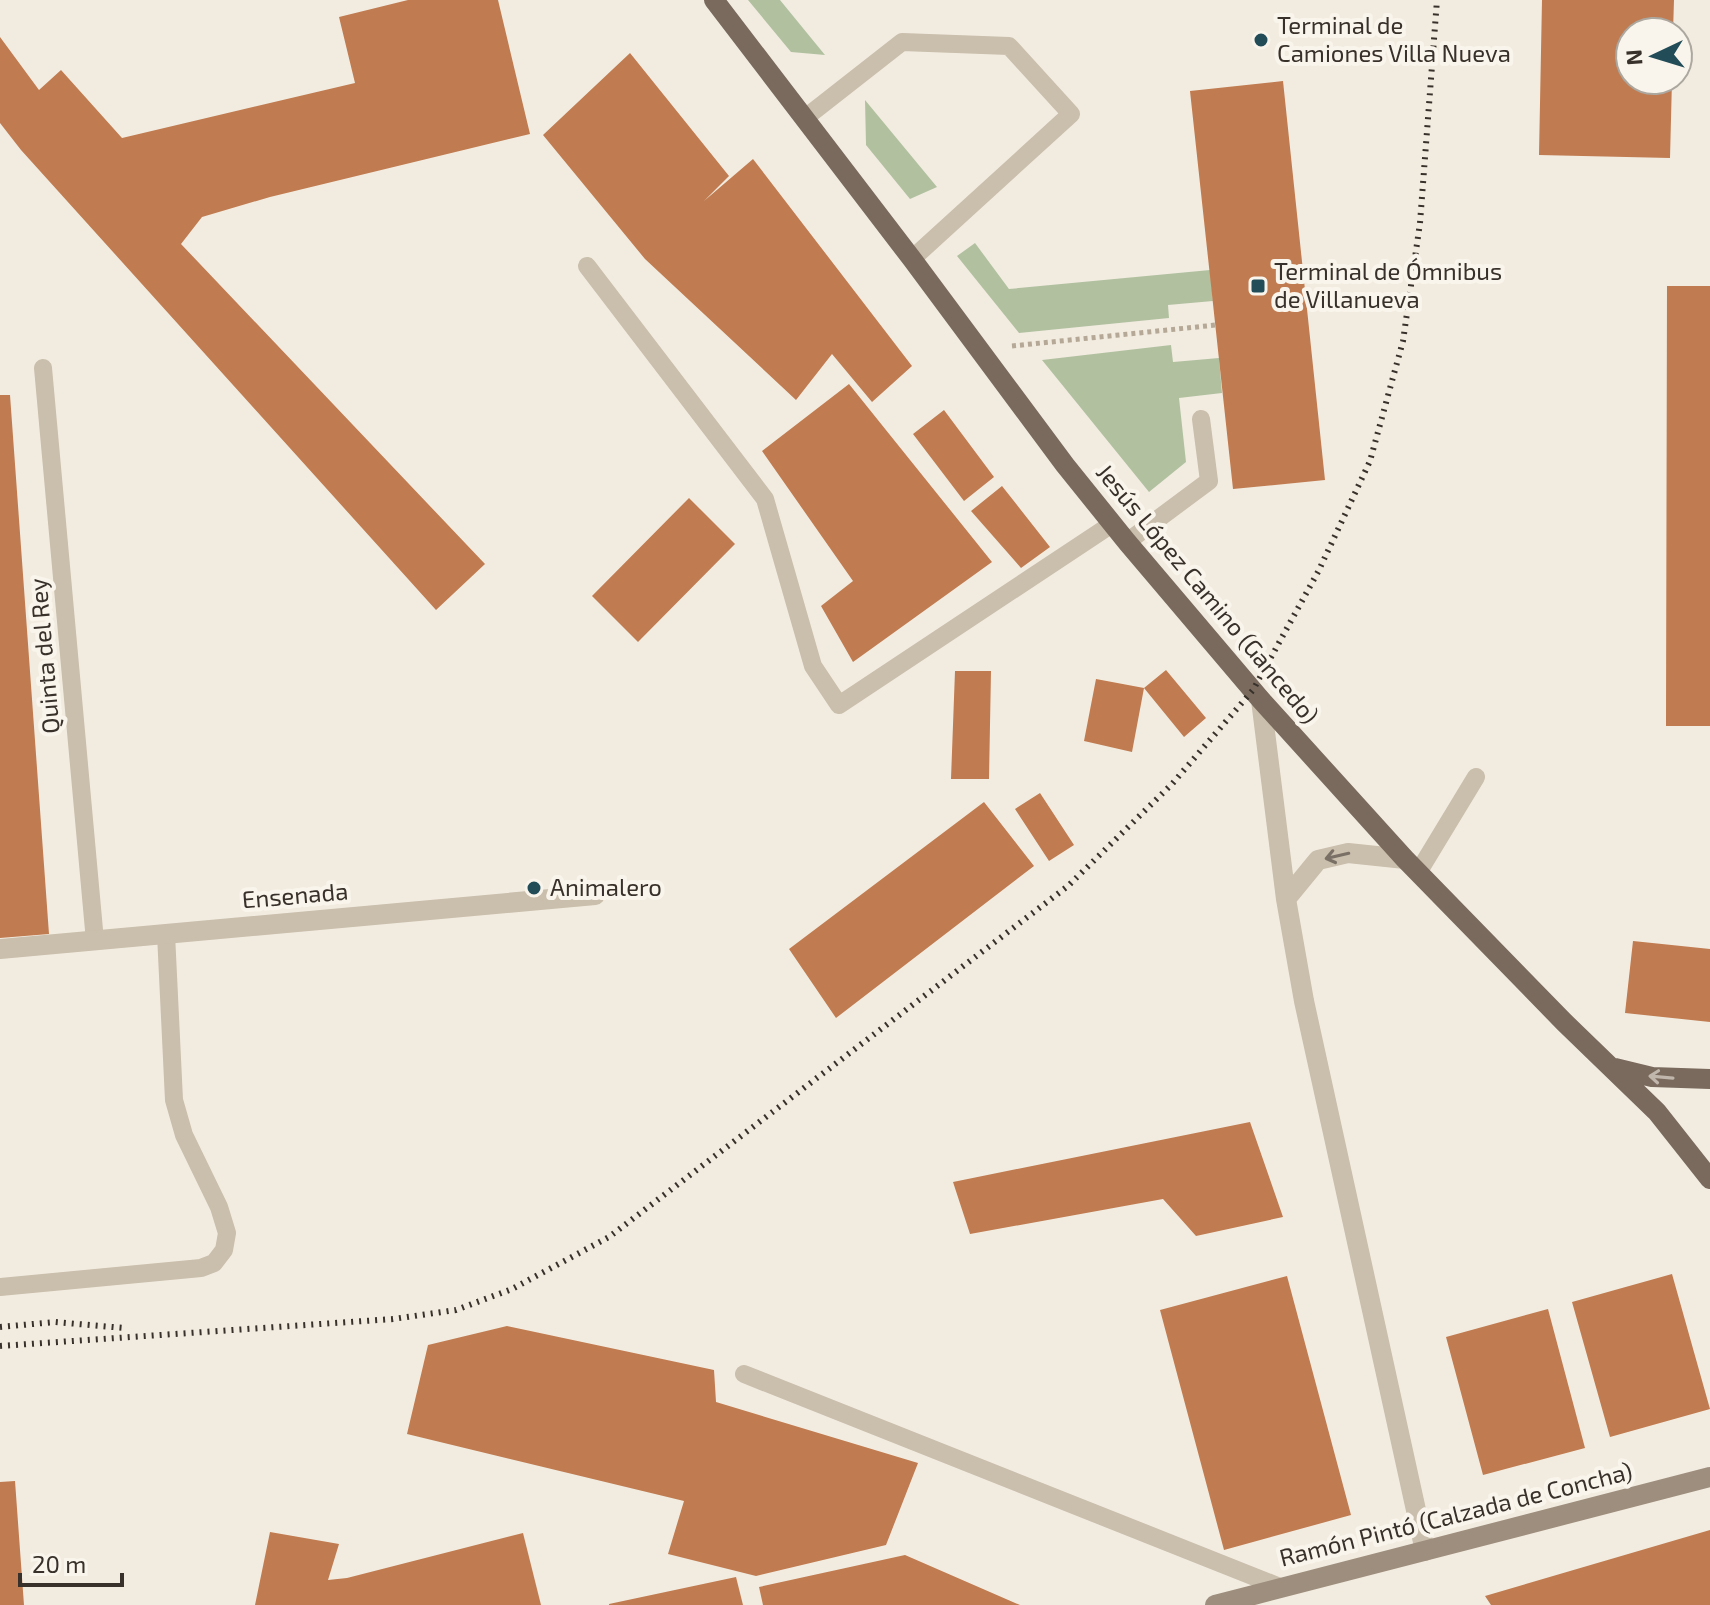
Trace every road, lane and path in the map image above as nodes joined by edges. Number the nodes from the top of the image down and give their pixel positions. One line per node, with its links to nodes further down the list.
1 (714, 0): 2 (main road, Jesús López Camino (Gancedo))
2 (805, 118): 3 (main road, Jesús López Camino (Gancedo)); 3 (lane)
3 (912, 259): 6 (main road, Jesús López Camino (Gancedo))
4 (587, 266): 9 (lane)
5 (1216, 325): 6 (path)
6 (979, 350): 9 (main road, Jesús López Camino (Gancedo))
7 (43, 368): 17 (lane, Quinta del Rey)
8 (1201, 419): 10 (lane)
9 (1112, 524): 10 (main road, Jesús López Camino (Gancedo))
10 (1127, 542): 11 (main road, Jesús López Camino (Gancedo))
11 (1261, 700): 13 (main road, Jesús López Camino (Gancedo)); 15 (street)
12 (1476, 777): 13 (lane)
13 (1412, 865): 15 (street, one-way to 15); 19 (main road, Jesús López Camino (Gancedo))
14 (595, 895): 16 (street, Ensenada)
15 (1286, 899): 25 (street)
16 (166, 934): 17 (street, Ensenada); 22 (lane)
17 (95, 941): 18 (street, Ensenada)
18 (0, 949)
19 (1613, 1068): 20 (main road, one-way to 19); 21 (main road, Jesús López Camino (Gancedo))
20 (1710, 1079)
21 (1710, 1179)
22 (0, 1287)
23 (744, 1374): 26 (lane)
24 (1710, 1477): 25 (main road, Ramón Pintó (Calzada de Concha))
25 (1425, 1551): 26 (main road, Ramón Pintó (Calzada de Concha))
26 (1280, 1587): 27 (main road, Ramón Pintó (Calzada de Concha))
27 (1215, 1605)

